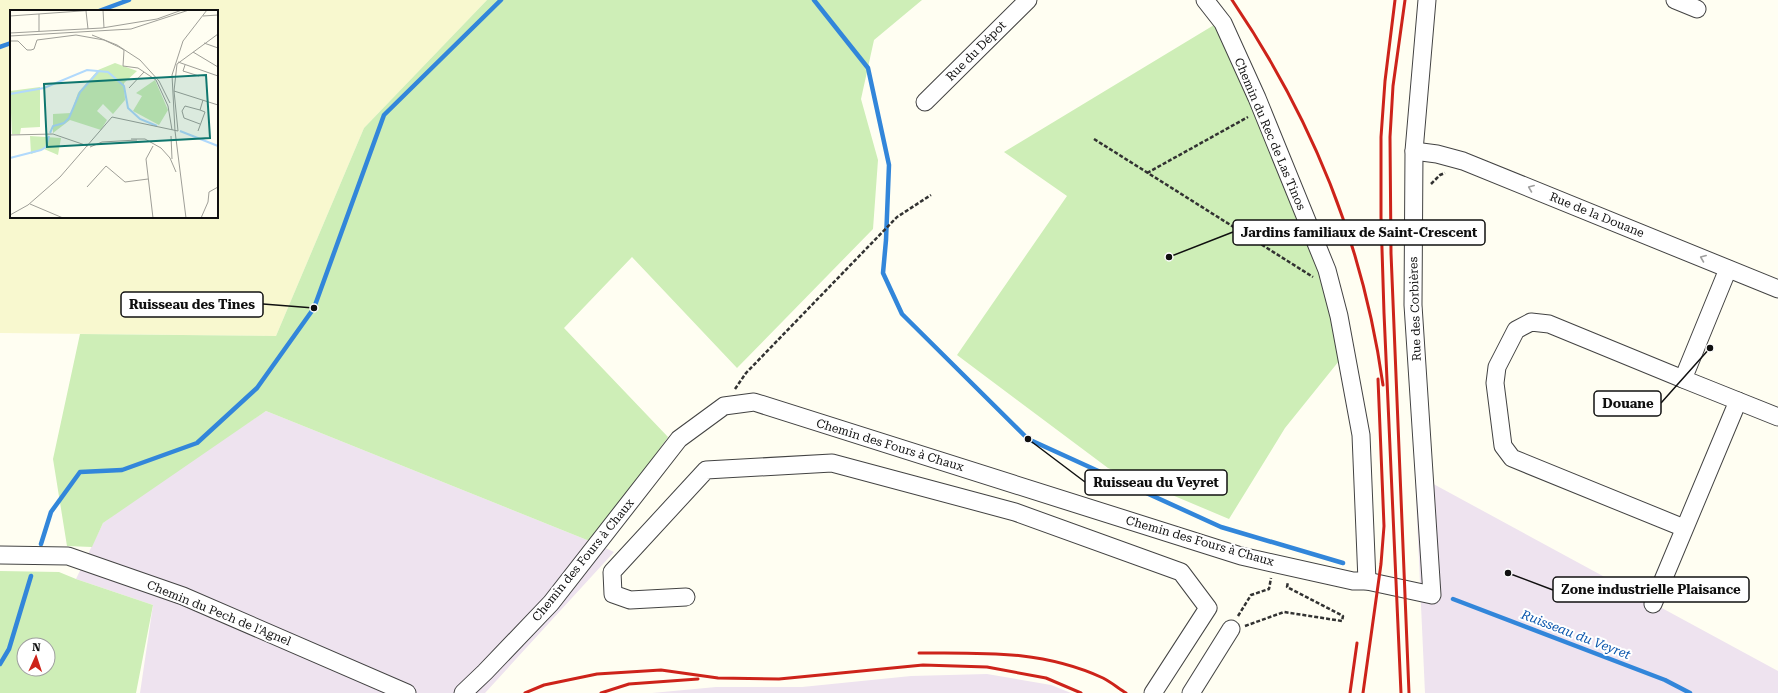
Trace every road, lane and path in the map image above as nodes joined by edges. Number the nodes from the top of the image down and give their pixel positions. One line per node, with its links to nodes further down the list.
1 (1028, 0): 6 (street, Rue du Dépot)
2 (1205, 0): 7 (street, Chemin du Rec de Las Tinos)
3 (1427, 0): 9 (street, Rue des Corbières)
4 (1676, 0): 5 (street)
5 (1697, 9)
6 (925, 102)
7 (1262, 109): 10 (path); 13 (street, Chemin du Rec de Las Tinos)
8 (1094, 139): 10 (path)
9 (1414, 151): 12 (street, Rue de la Douane, one-way to 9); 24 (street, Rue des Corbières)
10 (1147, 173): 13 (path)
11 (931, 195): 17 (path)
12 (1728, 269): 14 (street, Rue de la Douane); 15 (street)
13 (1332, 289): 21 (street, Chemin du Rec de Las Tinos)
14 (1778, 289)
15 (1683, 379): 16 (street); 19 (street)
16 (1738, 401): 18 (street); 19 (street)
17 (724, 406): 21 (street, Chemin des Fours à Chaux); 29 (street, Chemin des Fours à Chaux)
18 (1778, 417)
19 (1684, 528): 26 (street)
20 (0, 555): 28 (street, Chemin du Pech de l'Agnel)
21 (1367, 581): 24 (street, Chemin des Fours à Chaux)
22 (1295, 582): 27 (path)
23 (1270, 583): 27 (path)
24 (1432, 595)
25 (686, 597): 30 (street)
26 (1653, 604)
27 (1231, 629): 31 (street)
28 (407, 693)
29 (463, 693)
30 (1153, 693)
31 (1191, 693)

